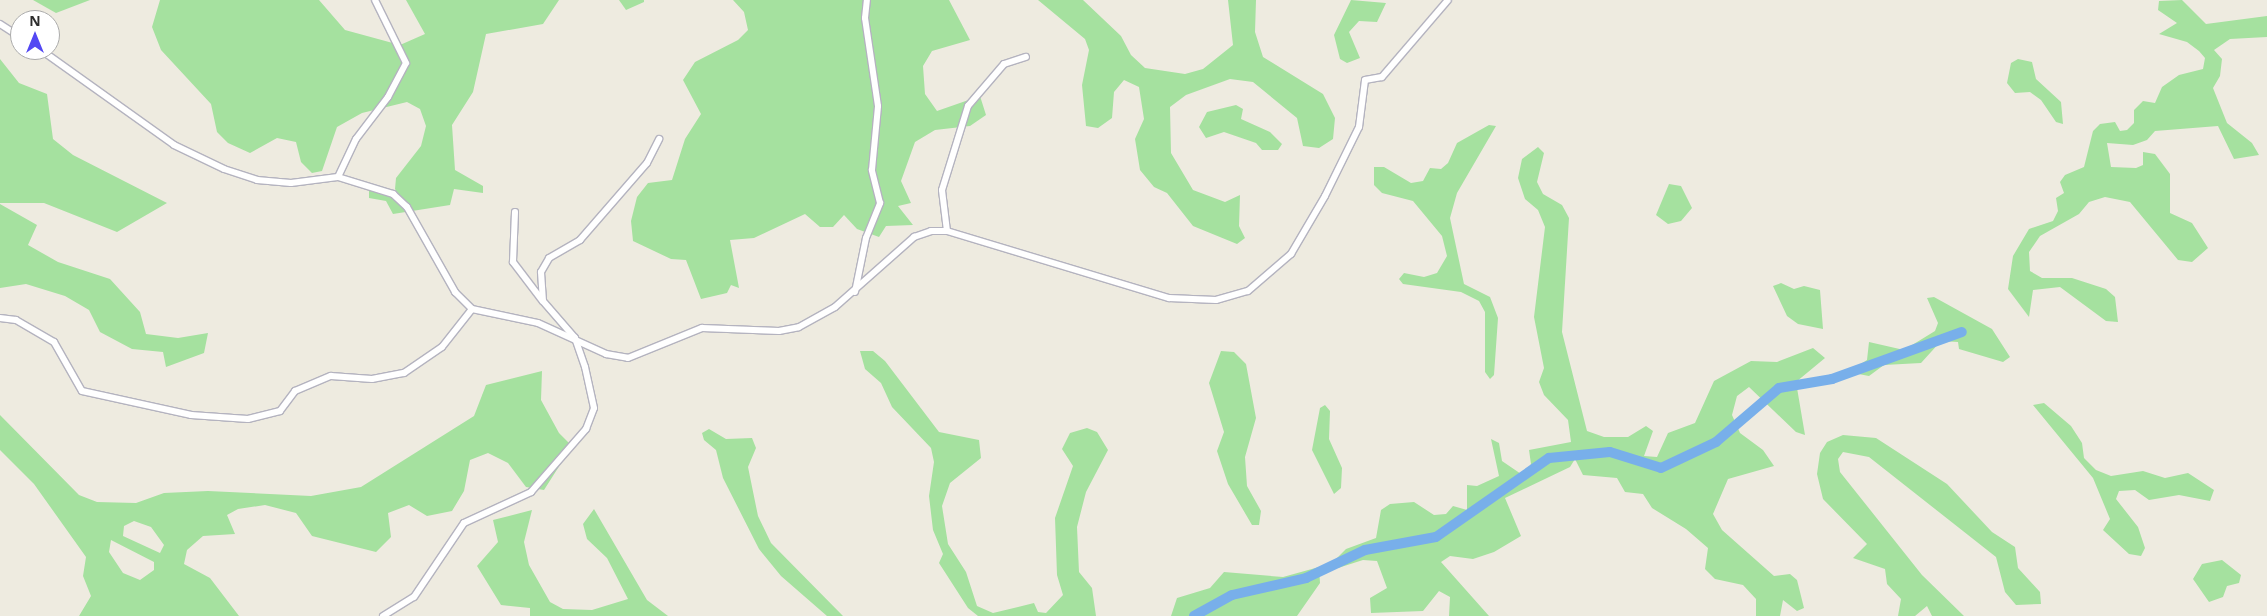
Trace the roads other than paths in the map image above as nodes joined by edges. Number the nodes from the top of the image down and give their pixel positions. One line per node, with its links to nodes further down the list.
1 (375, 0): 7 (street)
2 (867, 0): 10 (street)
3 (1448, 0): 9 (street)
4 (1026, 57): 9 (street)
5 (55, 60): 7 (street)
6 (659, 139): 11 (street)
7 (338, 177): 12 (street)
8 (515, 212): 11 (street)
9 (947, 230): 10 (street)
10 (855, 292): 14 (street)
11 (543, 301): 14 (street)
12 (472, 309): 13 (street); 14 (street)
13 (0, 318)
14 (575, 338): 15 (street)
15 (384, 616)

